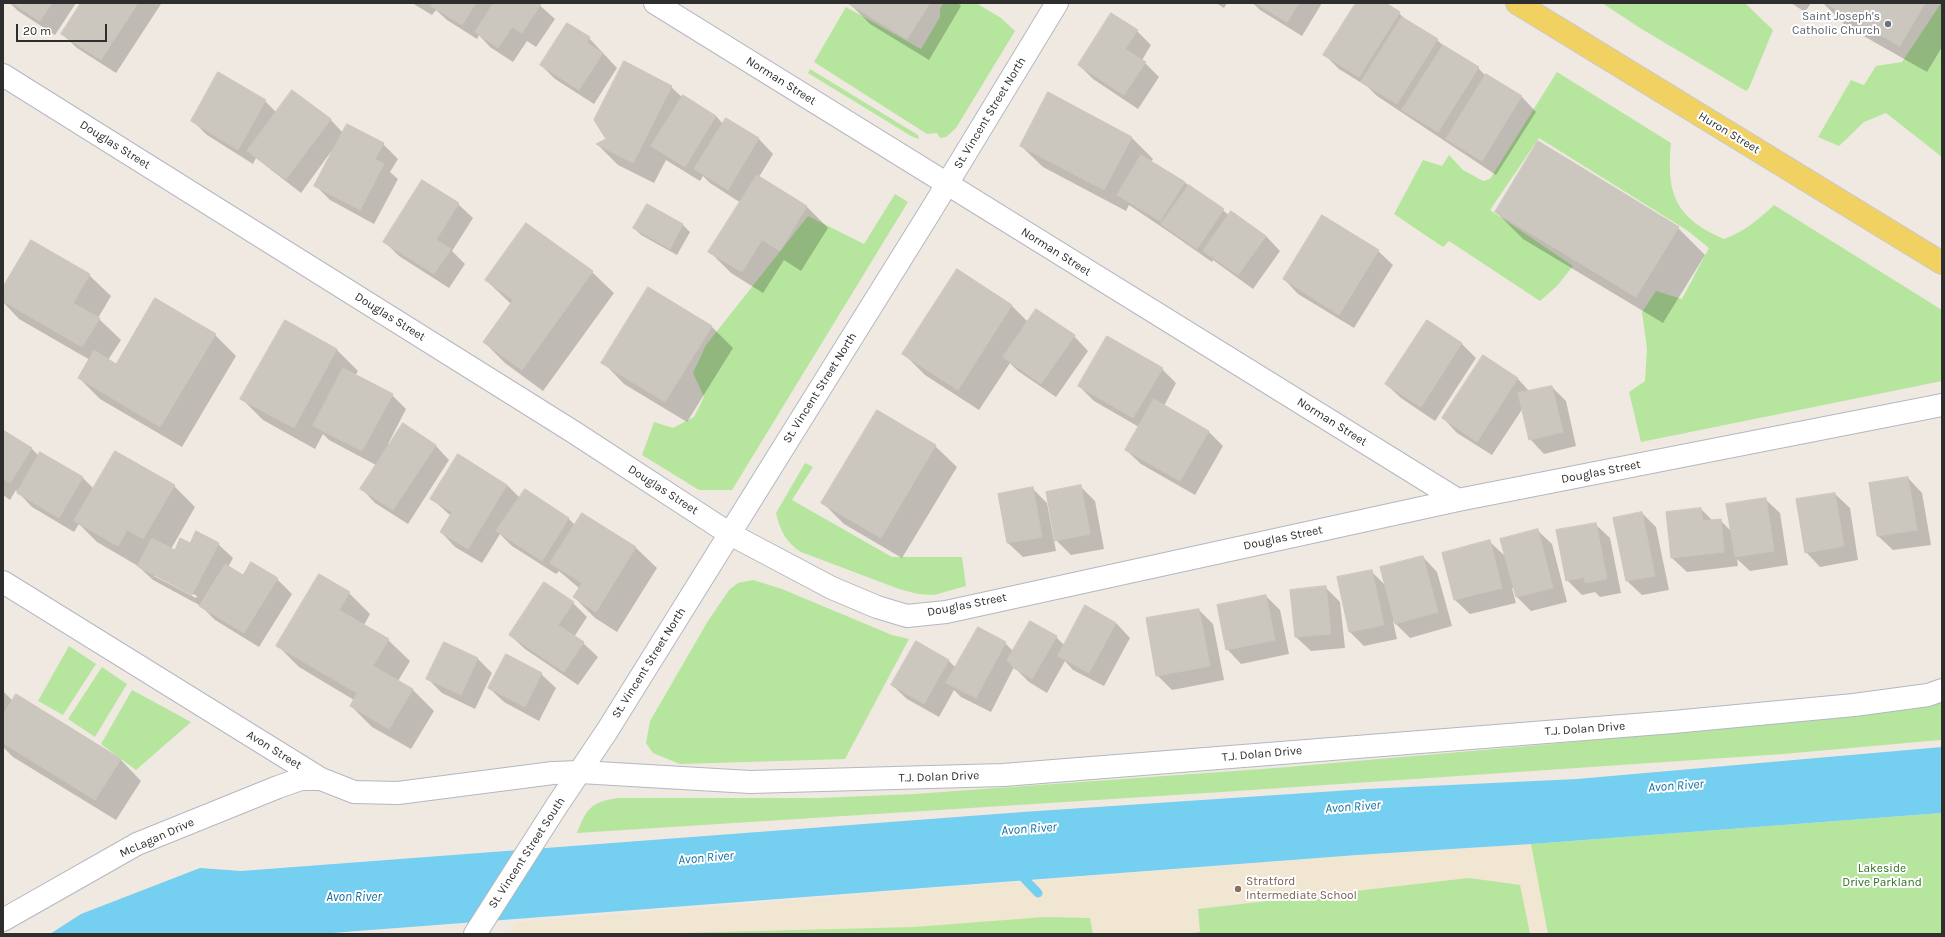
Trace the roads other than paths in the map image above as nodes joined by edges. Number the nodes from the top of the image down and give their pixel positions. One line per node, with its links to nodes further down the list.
1 (655, 3): 5 (street, Norman Street)
2 (1057, 3): 5 (street, St. Vincent Street North)
3 (1517, 3): 6 (main road, Huron Street)
4 (3, 75): 9 (street, Douglas Street)
5 (947, 184): 8 (street, Norman Street); 9 (street, St. Vincent Street North)
6 (1942, 263)
7 (1942, 405): 8 (street, Douglas Street)
8 (1458, 500): 9 (street, Douglas Street)
9 (730, 534): 12 (street, St. Vincent Street North)
10 (3, 582): 13 (street, Avon Street)
11 (1942, 690): 12 (street, T.J. Dolan Drive)
12 (580, 772): 13 (street, Avon Street); 15 (street, St. Vincent Street South)
13 (321, 779): 14 (street, McLagan Drive)
14 (3, 920)
15 (475, 934)

